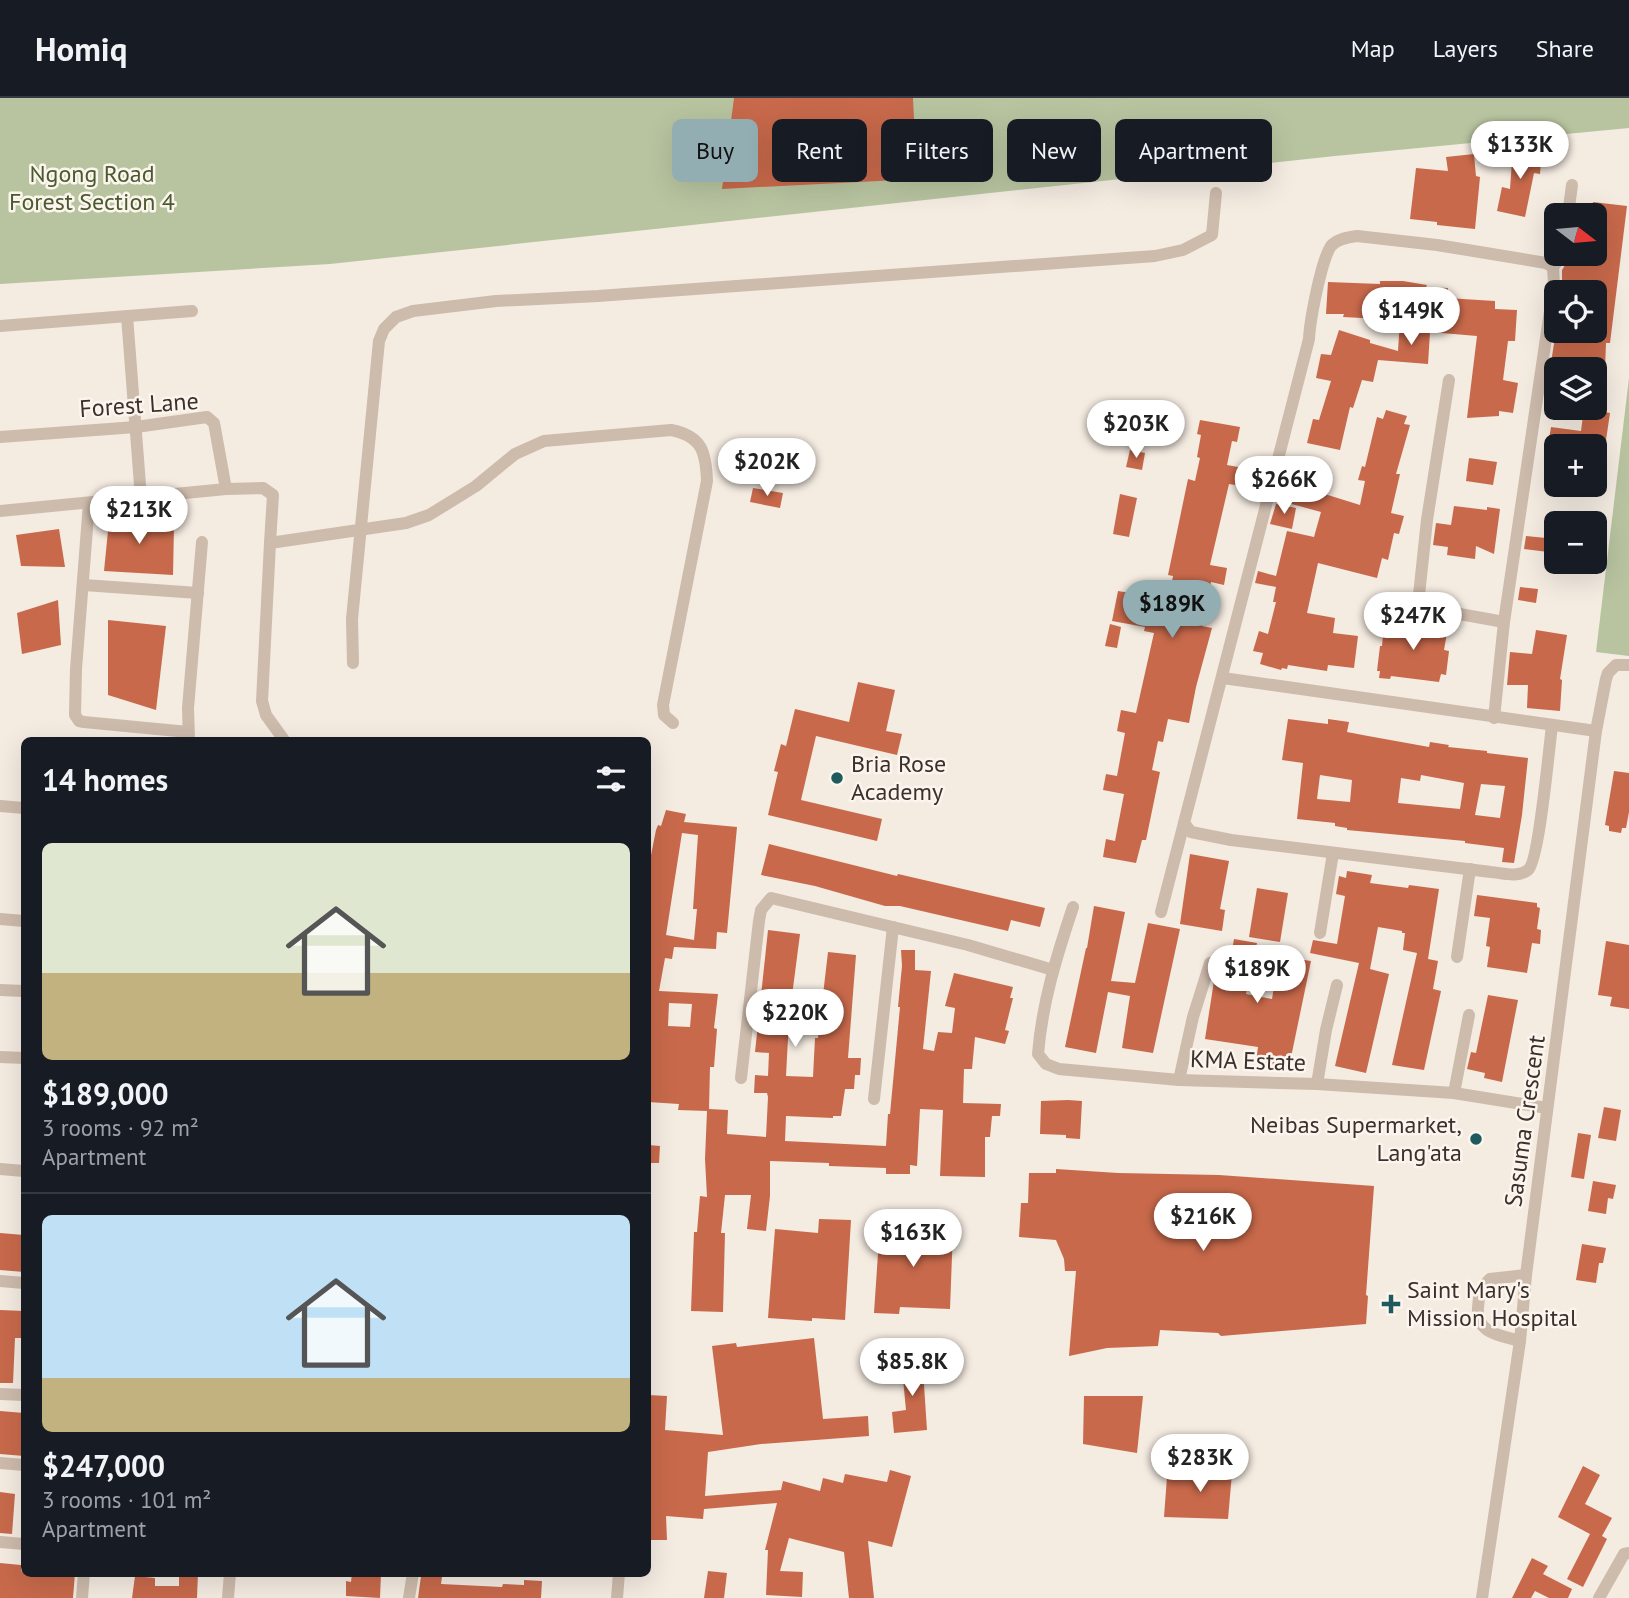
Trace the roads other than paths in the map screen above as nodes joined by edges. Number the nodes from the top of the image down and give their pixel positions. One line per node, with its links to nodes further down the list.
1 (1572, 185): 3 (street)
2 (1216, 193): 15 (street)
3 (1570, 203)
4 (1553, 267): 20 (street); 23 (street)
5 (192, 311): 6 (street)
6 (127, 316): 7 (street); 9 (street)
7 (0, 326)
8 (1449, 380): 20 (street)
9 (135, 427): 10 (street, Forest Lane); 11 (street, Forest Lane); 12 (street)
10 (0, 437)
11 (226, 489): 12 (street); 17 (street)
12 (141, 498): 13 (street)
13 (89, 503): 14 (street); 18 (street)
14 (0, 511)
15 (360, 528): 17 (street); 21 (street); 25 (street)
16 (202, 542): 19 (street)
17 (270, 543): 29 (street)
18 (83, 585): 19 (street); 28 (street)
19 (198, 593): 28 (street)
20 (1504, 622): 24 (street)
21 (353, 663)
22 (1629, 665): 27 (street, Sasuma Crescent)
23 (1223, 678): 24 (street); 32 (street)
24 (1494, 718): 26 (street)
25 (673, 723)
26 (1552, 726): 27 (street); 34 (street)
27 (1596, 731): 55 (street, Sasuma Crescent)
28 (188, 736)
29 (282, 737)
30 (0, 806): 31 (street)
31 (21, 808)
32 (1184, 823): 33 (street); 36 (street)
33 (1334, 853): 34 (street); 40 (street)
34 (1470, 869): 41 (street)
35 (1073, 907): 43 (street, KMA Estate)
36 (1161, 912)
37 (0, 919): 38 (street)
38 (21, 921)
39 (893, 927): 43 (street); 50 (street); 54 (street)
40 (1320, 933)
41 (1457, 957)
42 (1210, 963): 51 (street)
43 (1053, 970): 51 (street, KMA Estate)
44 (1337, 985): 52 (street)
45 (0, 990): 46 (street)
46 (21, 991)
47 (1469, 1015): 53 (street)
48 (0, 1056): 49 (street)
49 (21, 1058)
50 (741, 1078)
51 (1179, 1080): 52 (street, KMA Estate)
52 (1317, 1084): 53 (street, KMA Estate)
53 (1454, 1093): 55 (street, KMA Estate)
54 (874, 1099)
55 (1548, 1108): 58 (street, Sasuma Crescent)
56 (0, 1169): 57 (street)
57 (21, 1171)
58 (1526, 1275): 61 (street, Sasuma Crescent); 61 (street)
59 (0, 1281): 60 (street)
60 (21, 1283)
61 (1520, 1341): 77 (street, Sasuma Crescent)
62 (0, 1394): 63 (street)
63 (21, 1395)
64 (0, 1463): 65 (street)
65 (21, 1465)
66 (0, 1542): 67 (street)
67 (21, 1544)
68 (1627, 1551): 78 (street)
69 (84, 1577): 73 (street)
70 (230, 1577): 74 (street)
71 (412, 1577): 75 (street)
72 (620, 1577): 76 (street)
73 (82, 1598)
74 (228, 1598)
75 (409, 1598)
76 (617, 1598)
77 (1482, 1598)
78 (1599, 1598)

